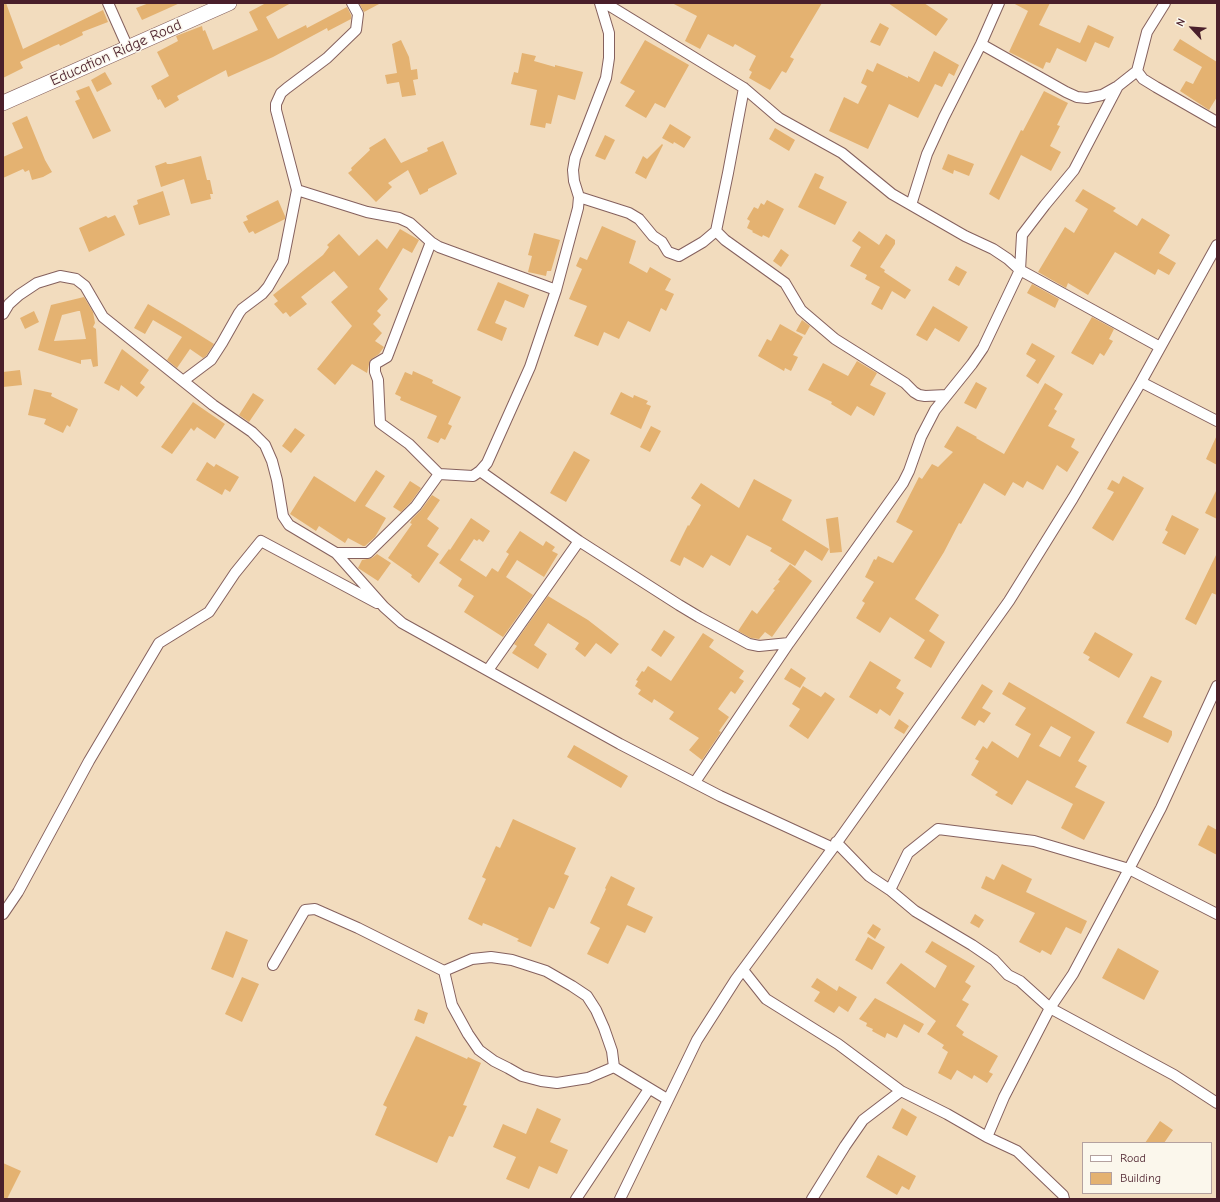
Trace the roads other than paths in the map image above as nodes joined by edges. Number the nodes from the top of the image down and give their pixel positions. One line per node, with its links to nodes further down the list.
1 (108, 3): 9 (street)
2 (230, 3): 9 (main road, Education Ridge Road)
3 (352, 3): 15 (street)
4 (600, 3): 16 (street)
5 (605, 3): 12 (street)
6 (999, 3): 8 (street)
7 (1166, 3): 10 (street)
8 (980, 44): 11 (street); 17 (street)
9 (128, 48): 13 (main road, Education Ridge Road)
10 (1138, 71): 11 (street); 14 (street)
11 (1118, 86): 21 (street)
12 (744, 88): 17 (street); 18 (street)
13 (3, 103)
14 (1217, 122)
15 (297, 190): 19 (street); 25 (street)
16 (579, 197): 18 (street); 22 (street)
17 (911, 205): 21 (street)
18 (716, 231): 27 (street)
19 (431, 242): 22 (street); 30 (street)
20 (1217, 245): 24 (street)
21 (1020, 270): 24 (street); 27 (street)
22 (556, 290): 29 (street)
23 (3, 314): 25 (street)
24 (1160, 347): 26 (street)
25 (183, 381): 32 (street)
26 (1141, 382): 28 (street); 38 (street)
27 (947, 395): 34 (street)
28 (1217, 421)
29 (480, 471): 30 (street); 31 (street)
30 (439, 474): 32 (street)
31 (580, 541): 34 (street); 35 (street)
32 (336, 553): 33 (street)
33 (384, 607): 35 (street); 41 (street)
34 (789, 643): 37 (street)
35 (488, 670): 37 (street)
36 (1217, 686): 39 (street)
37 (695, 782): 38 (street)
38 (834, 845): 40 (street); 44 (street)
39 (1129, 869): 40 (street); 42 (street); 46 (street)
40 (890, 890): 46 (street)
41 (3, 914)
42 (1217, 914)
43 (273, 965): 45 (street)
44 (742, 970): 49 (street); 50 (street)
45 (444, 971): 47 (street); 47 (street)
46 (1050, 1008): 51 (street); 52 (street)
47 (614, 1067): 48 (street)
48 (649, 1089): 50 (street); 53 (street)
49 (901, 1091): 52 (street); 55 (street)
50 (667, 1100): 54 (street)
51 (1217, 1103)
52 (987, 1137): 56 (street)
53 (576, 1199)
54 (620, 1199)
55 (812, 1199)
56 (1064, 1199)

